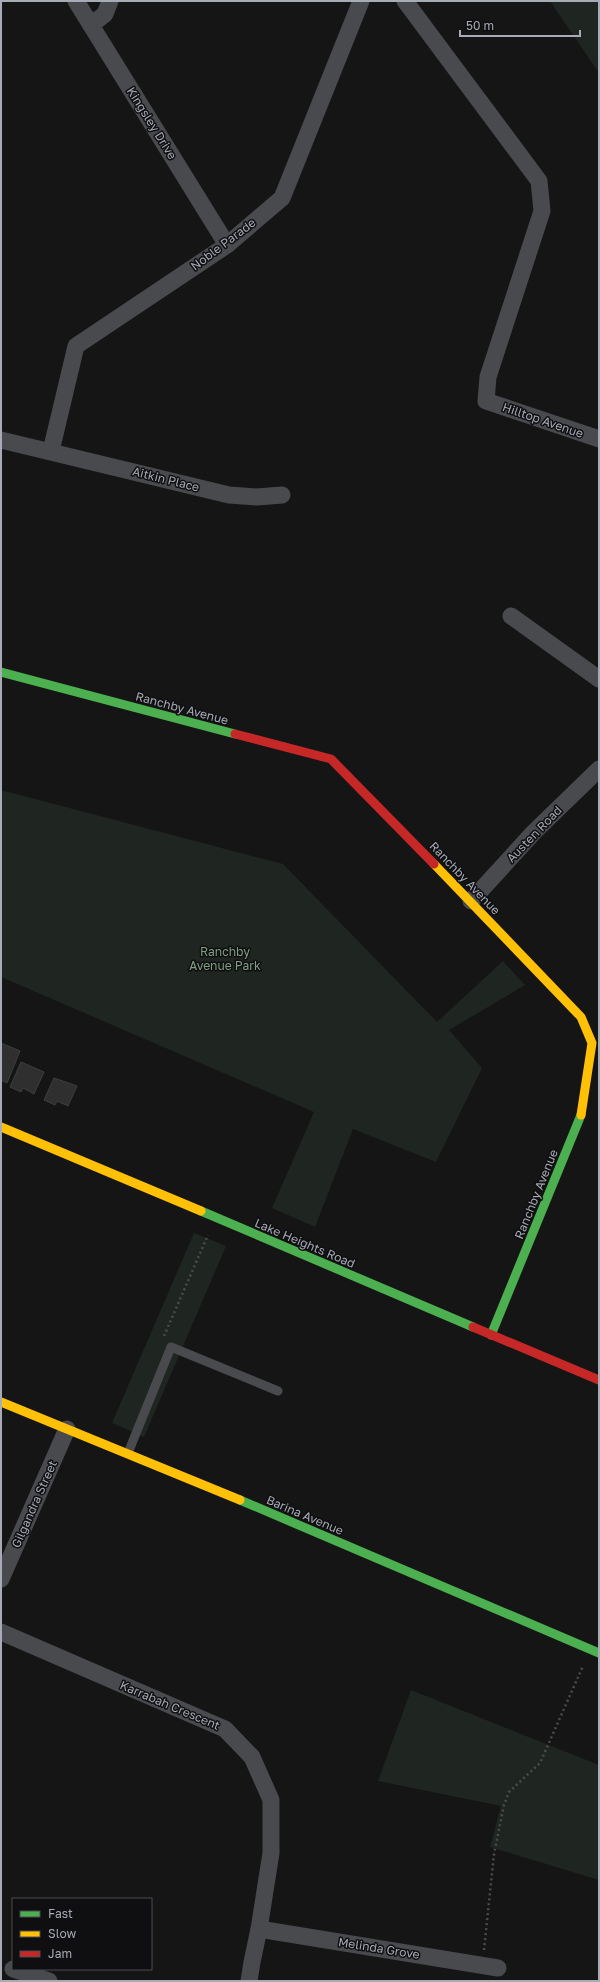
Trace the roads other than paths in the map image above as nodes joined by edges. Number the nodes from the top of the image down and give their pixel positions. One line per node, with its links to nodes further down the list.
1 (76, 1): 5 (street, Kingsley Drive)
2 (110, 1): 5 (street)
3 (361, 1): 6 (street, Noble Parade)
4 (405, 1): 7 (street, Hilltop Avenue)
5 (91, 25): 6 (street, Kingsley Drive)
6 (226, 245): 9 (street, Noble Parade)
7 (599, 439)
8 (1, 440): 9 (street, Aitkin Place)
9 (51, 451): 10 (street, Aitkin Place)
10 (282, 495)
11 (512, 616): 13 (street)
12 (1, 672): 15 (street, Ranchby Avenue)
13 (599, 679)
14 (599, 769): 15 (street, Austen Road)
15 (471, 901): 17 (street, Ranchby Avenue)
16 (1, 1127): 17 (street, Lake Heights Road)
17 (491, 1335): 18 (street, Lake Heights Road)
18 (599, 1380)
19 (278, 1392): 22 (lane)
20 (1, 1402): 21 (street, Barina Avenue)
21 (67, 1429): 22 (street, Barina Avenue); 23 (street, Gilgandra Street)
22 (128, 1453): 25 (street, Barina Avenue)
23 (1, 1579)
24 (1, 1632): 26 (street, Karrabah Crescent)
25 (599, 1653)
26 (259, 1929): 28 (street, Melinda Grove); 32 (street, Karrabah Crescent)
27 (1, 1965): 29 (street)
28 (490, 1967)
29 (12, 1969)
30 (16, 1970): 31 (street)
31 (49, 1981)
32 (249, 1981)

